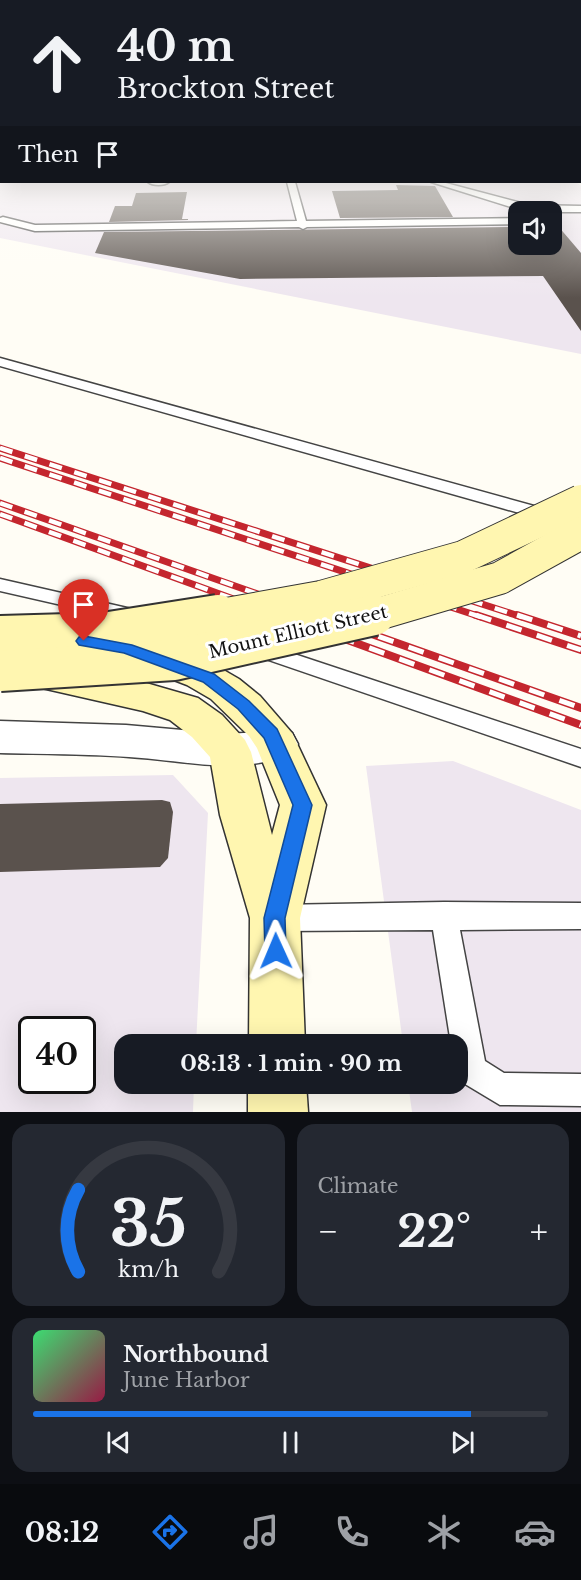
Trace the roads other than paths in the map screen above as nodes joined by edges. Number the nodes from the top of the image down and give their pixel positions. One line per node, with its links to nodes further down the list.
1 (294, 194): 8 (lane)
2 (476, 194): 3 (lane)
3 (508, 203)
4 (581, 208): 5 (lane)
5 (562, 209)
6 (3, 220): 8 (lane)
7 (508, 222): 8 (lane)
8 (303, 226)
9 (0, 362): 11 (lane)
10 (581, 501): 15 (main road, Mount Elliott Street, bridge)
11 (581, 524)
12 (581, 532): 16 (main road, Mount Elliott Street, bridge)
13 (0, 585): 20 (lane)
14 (0, 626): 18 (main road)
15 (0, 636)
16 (0, 669): 19 (main road)
17 (0, 737): 19 (street)
18 (277, 744): 19 (street); 23 (main road)
19 (230, 752): 23 (main road)
20 (581, 758)
21 (444, 915): 22 (lane); 23 (lane); 25 (lane)
22 (581, 916)
23 (275, 918): 24 (main road)
24 (277, 1034)
25 (581, 1090)
26 (277, 1094): 27 (main road)
27 (278, 1112)

